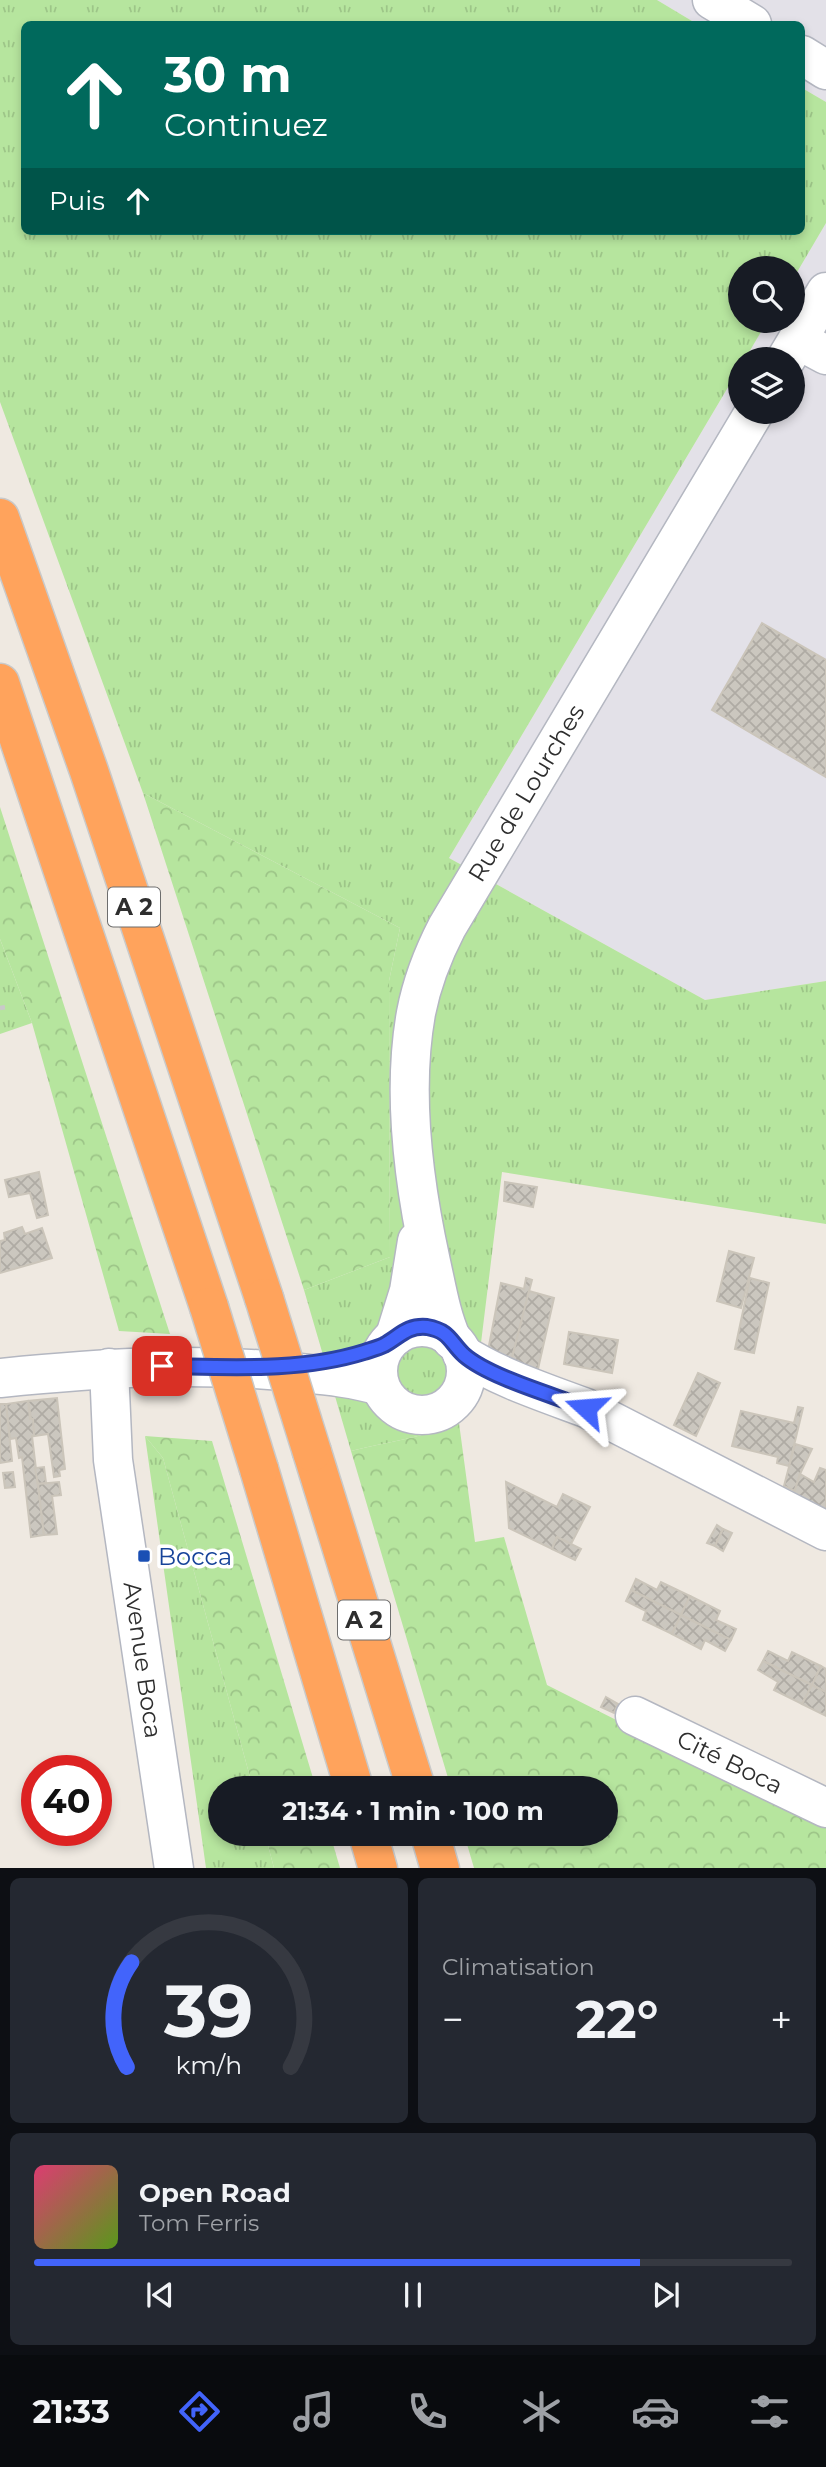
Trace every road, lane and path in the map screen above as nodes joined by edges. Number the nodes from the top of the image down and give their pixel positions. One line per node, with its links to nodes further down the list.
1 (712, 0): 2 (street)
2 (747, 21)
3 (826, 292): 4 (street)
4 (805, 347)
5 (747, 424): 10 (street, Rue de Lourches)
6 (0, 518): 22 (highway, A 2, bridge)
7 (0, 683): 21 (highway, A 2, bridge)
8 (7, 1007): 9 (path)
9 (0, 1008)
10 (419, 1211): 11 (street, Rue de Lourches); 12 (street, Rue de Lourches)
11 (391, 1340): 12 (street); 14 (street); 16 (street)
12 (457, 1346): 17 (street); 18 (street)
13 (109, 1368): 14 (street); 15 (street); 26 (street, Avenue Boca)
14 (246, 1368): 16 (street)
15 (0, 1378)
16 (380, 1386): 18 (street)
17 (550, 1396): 18 (street); 19 (street)
18 (452, 1403)
19 (826, 1531)
20 (635, 1716): 23 (street, Cité Boca)
21 (351, 1776)
22 (412, 1776)
23 (826, 1808)
24 (371, 1846): 27 (highway)
25 (434, 1846): 28 (highway)
26 (174, 1868)
27 (377, 1868)
28 (440, 1868)

